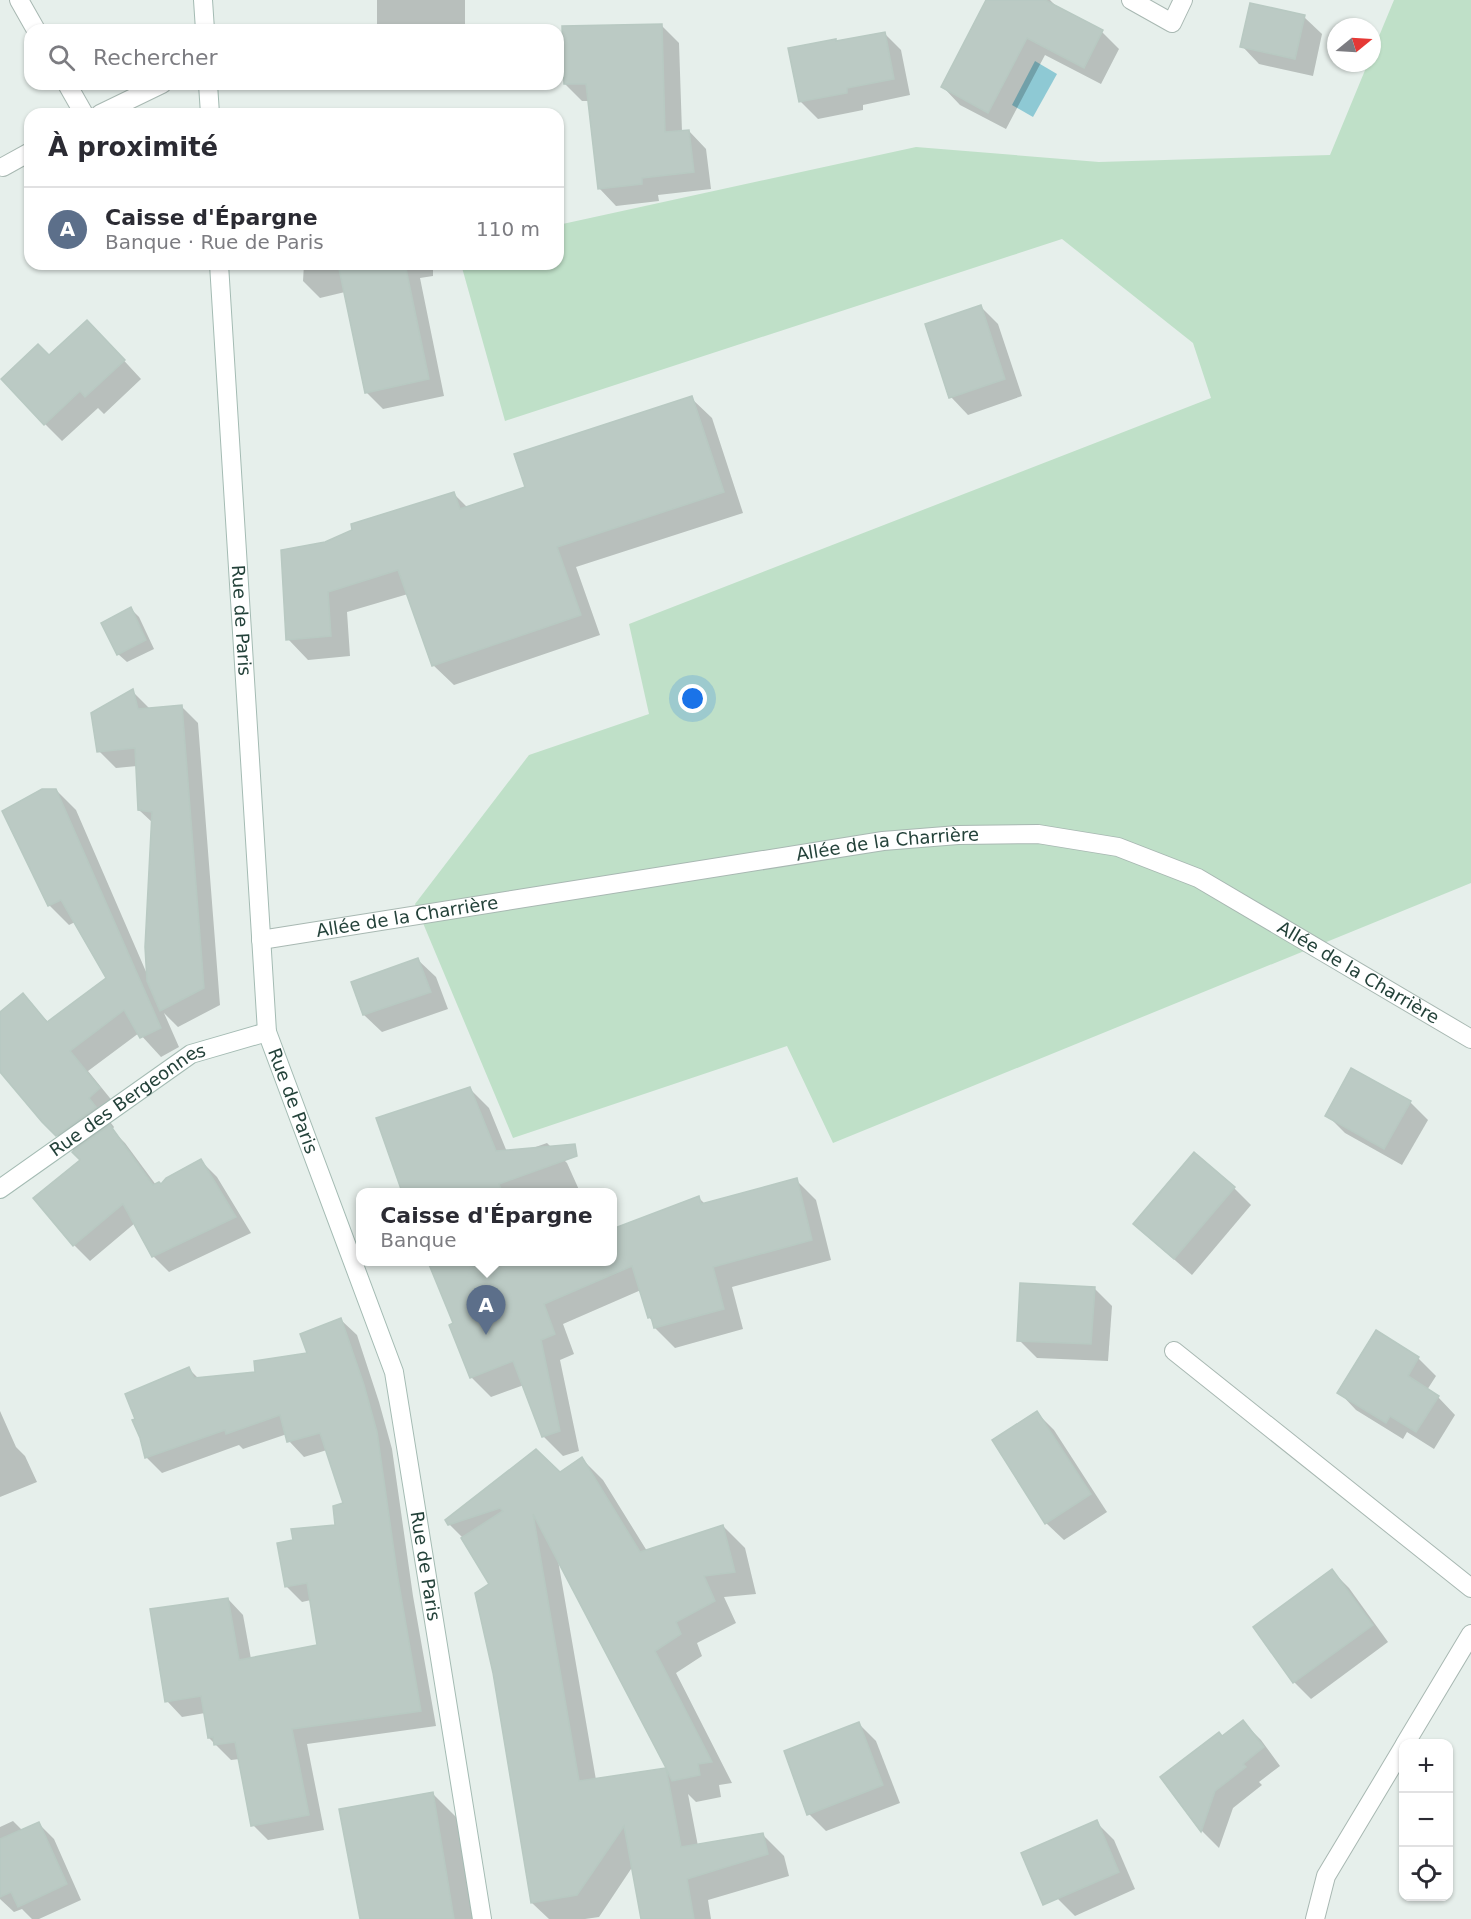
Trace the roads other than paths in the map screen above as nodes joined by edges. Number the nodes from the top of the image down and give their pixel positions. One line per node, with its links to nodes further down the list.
1 (19, 0): 5 (street)
2 (203, 0): 6 (street)
3 (1131, 0): 4 (street)
4 (1183, 0)
5 (33, 24)
6 (205, 24)
7 (70, 90): 10 (street)
8 (150, 90): 11 (street)
9 (208, 90): 12 (street)
10 (81, 108)
11 (112, 108)
12 (210, 108)
13 (24, 155): 14 (street)
14 (3, 167)
15 (219, 270): 16 (street, Rue de Paris)
16 (261, 940): 17 (street, Rue de Paris); 18 (street, Allée de la Charrière)
17 (267, 1032): 19 (street, Rue des Bergeonnes); 25 (street, Rue de Paris)
18 (1471, 1039)
19 (0, 1190)
20 (1174, 1351): 21 (street)
21 (1471, 1588)
22 (1471, 1634): 23 (street)
23 (1408, 1739)
24 (1399, 1753): 26 (street)
25 (482, 1919)
26 (1314, 1919)

